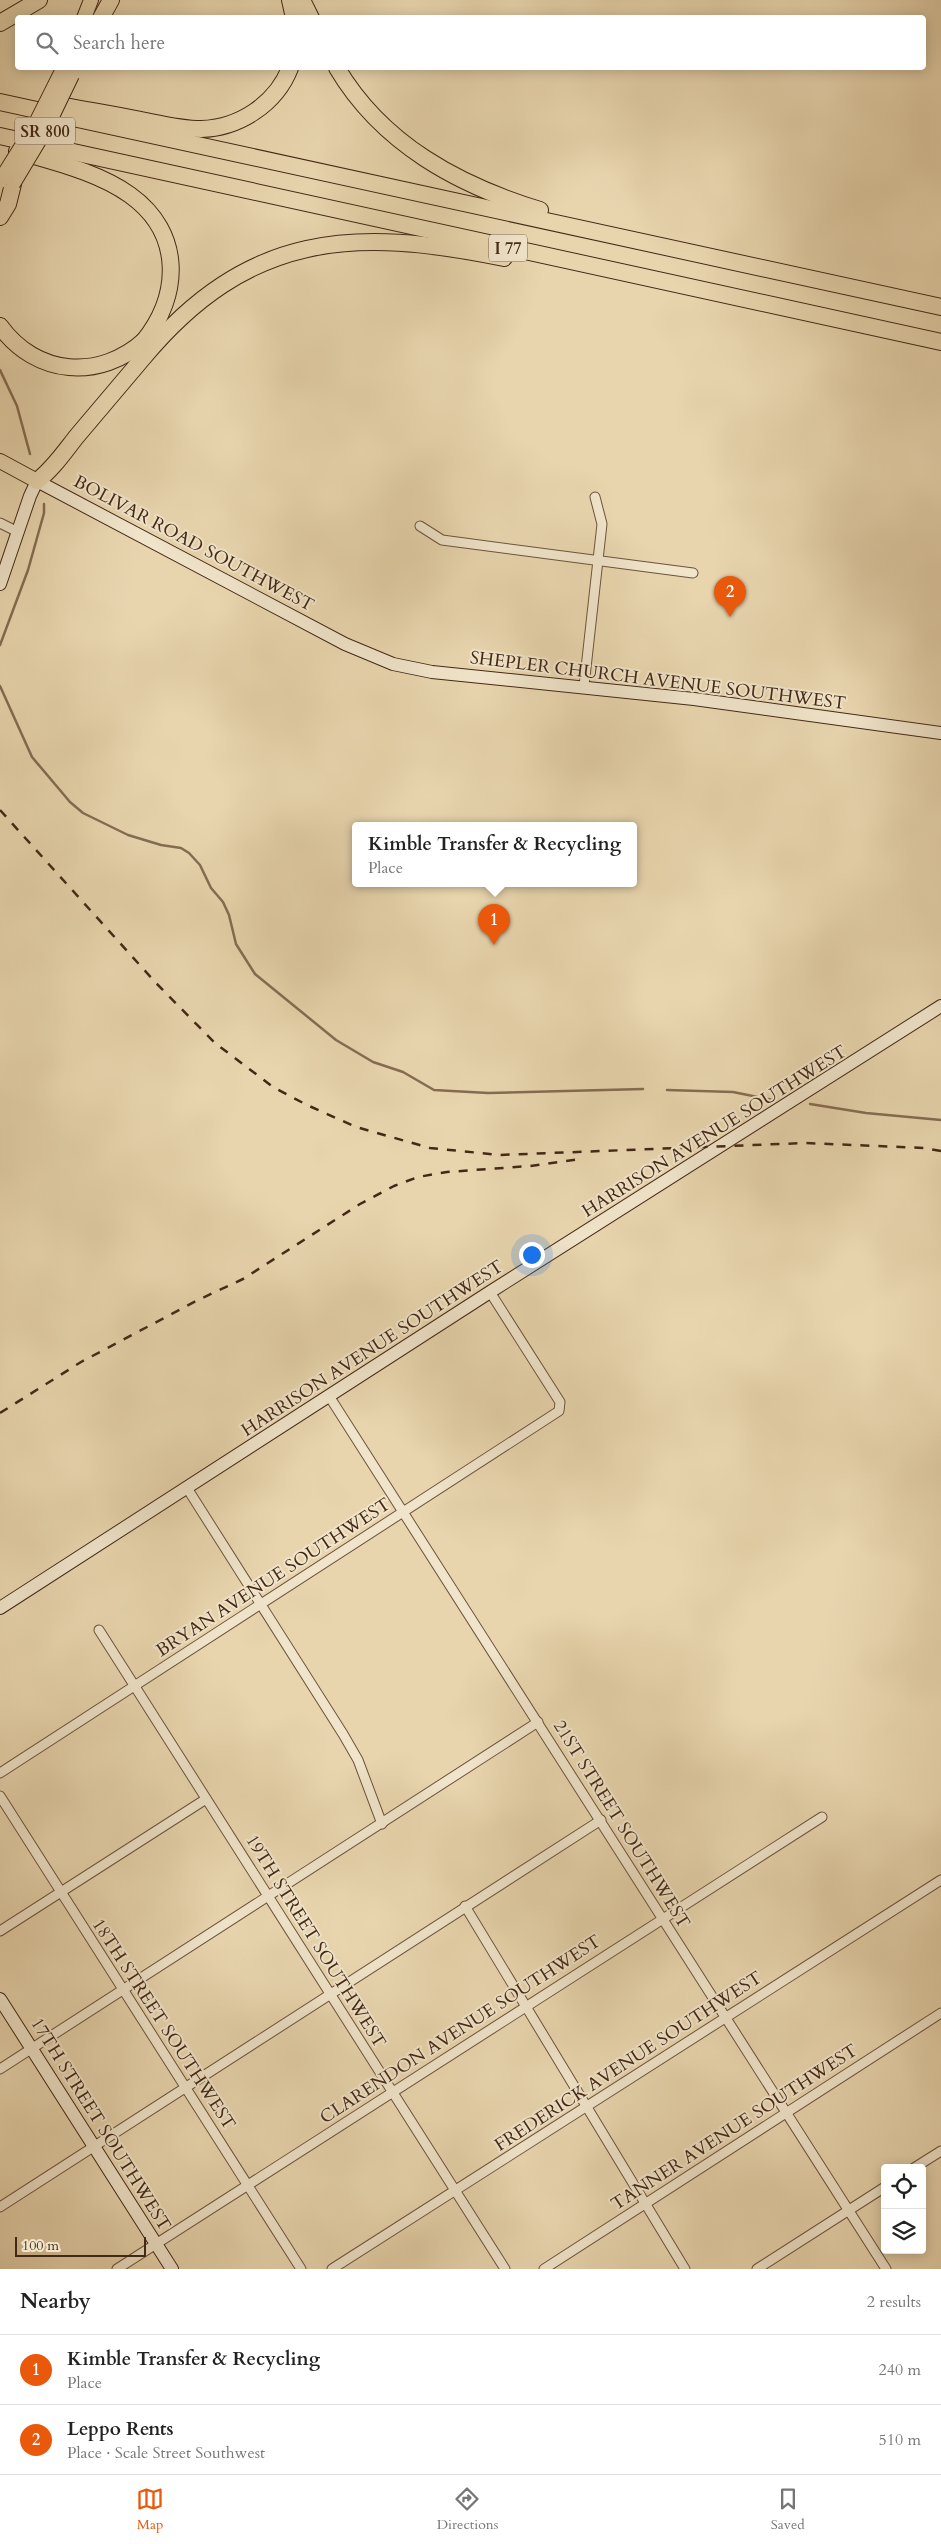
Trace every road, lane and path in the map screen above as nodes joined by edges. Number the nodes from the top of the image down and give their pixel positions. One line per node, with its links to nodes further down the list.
1 (39, 0): 12 (highway)
2 (91, 0): 7 (main road)
3 (103, 0): 8 (main road)
4 (111, 0): 9 (highway)
5 (290, 0): 10 (highway)
6 (302, 0): 11 (highway)
7 (85, 15)
8 (97, 15)
9 (103, 15)
10 (293, 15)
11 (310, 15)
12 (0, 23)
13 (289, 70): 16 (highway)
14 (338, 70): 23 (highway)
15 (68, 71): 20 (main road, SR 800, bridge)
16 (0, 95)
17 (0, 102): 23 (highway, I 77)
18 (0, 136): 25 (highway, I 77)
19 (0, 146): 27 (highway)
20 (6, 183): 21 (main road); 22 (highway)
21 (0, 201)
22 (0, 217)
23 (781, 273): 24 (highway, I 77)
24 (941, 307)
25 (836, 319): 28 (highway, I 77); 30 (highway)
26 (0, 326): 27 (highway)
27 (145, 340): 30 (highway)
28 (941, 342)
29 (0, 461): 30 (main road, BOLIVAR ROAD SOUTHWEST)
30 (37, 481): 34 (street); 38 (street, BOLIVAR ROAD SOUTHWEST)
31 (595, 497): 35 (street)
32 (0, 524): 34 (street)
33 (420, 526): 35 (street)
34 (18, 532): 37 (street)
35 (598, 562): 36 (street); 39 (street)
36 (693, 573)
37 (0, 584)
38 (372, 656): 39 (street, SHEPLER CHURCH AVENUE SOUTHWEST)
39 (584, 686): 40 (street, SHEPLER CHURCH AVENUE SOUTHWEST)
40 (941, 733)
41 (941, 1006): 42 (street, HARRISON AVENUE SOUTHWEST)
42 (490, 1292): 43 (street, HARRISON AVENUE SOUTHWEST); 45 (street, BRYAN AVENUE SOUTHWEST)
43 (329, 1396): 44 (street, HARRISON AVENUE SOUTHWEST); 45 (street, 21ST STREET SOUTHWEST)
44 (187, 1488): 46 (street); 47 (street, HARRISON AVENUE SOUTHWEST)
45 (403, 1512): 46 (street, BRYAN AVENUE SOUTHWEST); 50 (street, 21ST STREET SOUTHWEST)
46 (261, 1604): 49 (street, BRYAN AVENUE SOUTHWEST); 56 (street)
47 (0, 1608)
48 (98, 1630): 49 (street, 19TH STREET SOUTHWEST)
49 (134, 1686): 51 (street, BRYAN AVENUE SOUTHWEST); 53 (street, 19TH STREET SOUTHWEST)
50 (538, 1722): 55 (street, 21ST STREET SOUTHWEST); 56 (street)
51 (0, 1772)
52 (0, 1796): 58 (street, 18TH STREET SOUTHWEST)
53 (206, 1799): 58 (street); 59 (street, 19TH STREET SOUTHWEST)
54 (822, 1817): 61 (street, CLARENDON AVENUE SOUTHWEST)
55 (601, 1820): 60 (street); 61 (street, 21ST STREET SOUTHWEST)
56 (382, 1824): 59 (street)
57 (941, 1880): 68 (street, FREDERICK AVENUE SOUTHWEST)
58 (61, 1892): 62 (street); 63 (street, 18TH STREET SOUTHWEST)
59 (268, 1896): 63 (street); 64 (street, 19TH STREET SOUTHWEST)
60 (465, 1906): 64 (street); 66 (street)
61 (662, 1918): 66 (street, CLARENDON AVENUE SOUTHWEST); 68 (street, 21ST STREET SOUTHWEST)
62 (0, 1931)
63 (123, 1990): 69 (street); 71 (street, 18TH STREET SOUTHWEST)
64 (331, 1994): 71 (street); 72 (street, 19TH STREET SOUTHWEST)
65 (0, 1999): 69 (street, 17TH STREET SOUTHWEST)
66 (526, 2005): 72 (street, CLARENDON AVENUE SOUTHWEST); 73 (street)
67 (941, 2013): 74 (street, TANNER AVENUE SOUTHWEST)
68 (726, 2017): 73 (street, FREDERICK AVENUE SOUTHWEST); 74 (street, 21ST STREET SOUTHWEST)
69 (32, 2049): 70 (street); 75 (street, 17TH STREET SOUTHWEST)
70 (0, 2069)
71 (186, 2088): 75 (street); 78 (street, 18TH STREET SOUTHWEST)
72 (392, 2091): 78 (street, CLARENDON AVENUE SOUTHWEST); 79 (street, 19TH STREET SOUTHWEST)
73 (587, 2106): 79 (street, FREDERICK AVENUE SOUTHWEST); 81 (street)
74 (787, 2112): 81 (street, TANNER AVENUE SOUTHWEST); 83 (street, 21ST STREET SOUTHWEST)
75 (94, 2147): 82 (street); 84 (street, 17TH STREET SOUTHWEST)
76 (941, 2151): 77 (street)
77 (920, 2164)
78 (248, 2185): 84 (street, CLARENDON AVENUE SOUTHWEST); 87 (street, 18TH STREET SOUTHWEST)
79 (455, 2190): 88 (street, FREDERICK AVENUE SOUTHWEST); 89 (street, 19TH STREET SOUTHWEST)
80 (881, 2190): 83 (street)
81 (644, 2204): 90 (street, TANNER AVENUE SOUTHWEST); 91 (street)
82 (0, 2207)
83 (849, 2210): 92 (street); 93 (street, 21ST STREET SOUTHWEST)
84 (156, 2244): 85 (street, CLARENDON AVENUE SOUTHWEST); 86 (street, 17TH STREET SOUTHWEST)
85 (117, 2269)
86 (172, 2269)
87 (301, 2269)
88 (332, 2269)
89 (505, 2269)
90 (544, 2269)
91 (685, 2269)
92 (758, 2269)
93 (886, 2269)

